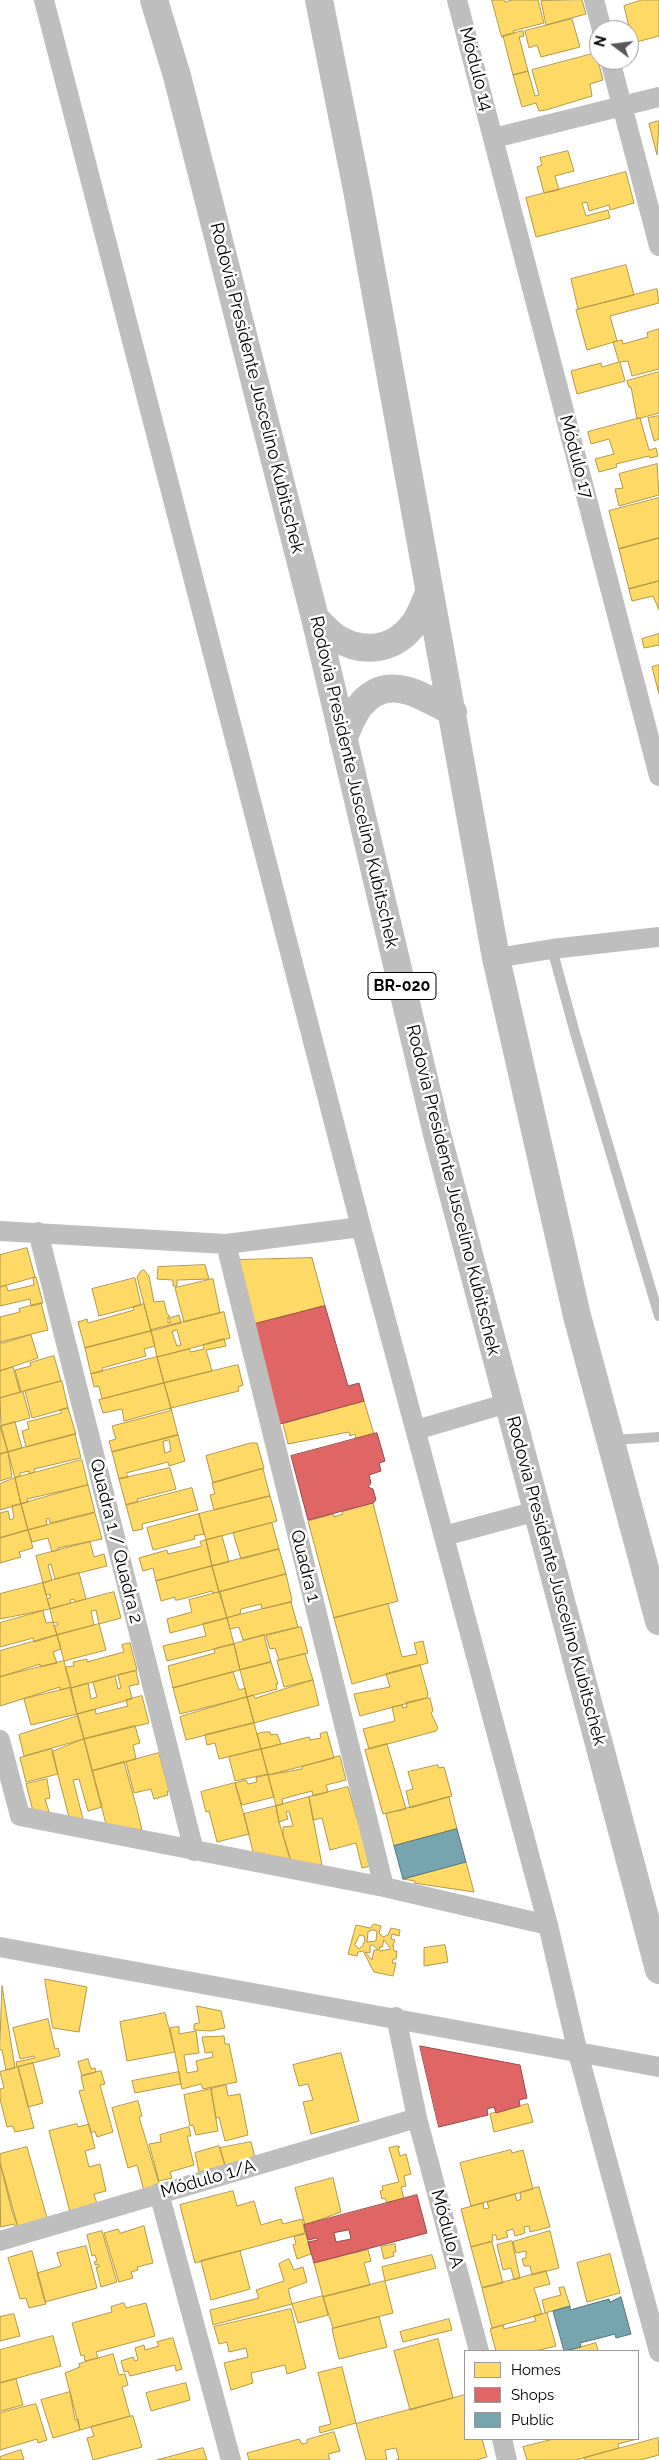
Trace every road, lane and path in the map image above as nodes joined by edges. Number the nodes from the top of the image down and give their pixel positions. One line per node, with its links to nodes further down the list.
1 (44, 0): 20 (street)
2 (154, 0): 13 (highway, Rodovia Presidente Juscelino Kubitschek / BR-020)
3 (319, 0): 12 (highway)
4 (458, 0): 10 (street, Módulo 14)
5 (594, 0): 6 (street)
6 (599, 20)
7 (613, 70): 9 (street)
8 (659, 97): 9 (street)
9 (622, 106): 10 (street); 11 (street)
10 (494, 138): 16 (street, Módulo 17)
11 (659, 246)
12 (429, 593): 13 (highway); 14 (highway)
13 (315, 618): 15 (highway, Rodovia Presidente Juscelino Kubitschek / BR-020)
14 (453, 712): 15 (highway); 19 (highway)
15 (343, 739): 25 (highway, Rodovia Presidente Juscelino Kubitschek / BR-020)
16 (659, 776)
17 (659, 937): 18 (street)
18 (552, 949): 19 (street); 24 (lane)
19 (496, 958): 28 (highway)
20 (361, 1227): 23 (street); 26 (street)
21 (0, 1232): 22 (street)
22 (38, 1232): 23 (street); 33 (street, Quadra 1 / Quadra 2)
23 (226, 1244): 34 (street, Quadra 1)
24 (659, 1316)
25 (508, 1403): 26 (street); 29 (highway, Rodovia Presidente Juscelino Kubitschek / BR-020)
26 (416, 1430): 30 (street)
27 (659, 1436): 28 (lane)
28 (610, 1441): 31 (highway)
29 (537, 1511): 30 (street); 37 (highway, Rodovia Presidente Juscelino Kubitschek / BR-020)
30 (444, 1536): 35 (street)
31 (659, 1621)
32 (0, 1740): 33 (street)
33 (194, 1851): 34 (street)
34 (384, 1887): 35 (street)
35 (548, 1925): 39 (street)
36 (0, 1946): 38 (street)
37 (659, 1970)
38 (396, 2017): 39 (street); 41 (street, Módulo A)
39 (578, 2052): 40 (street); 45 (street)
40 (659, 2067)
41 (417, 2118): 42 (street, Módulo 1/A); 44 (street, Módulo A)
42 (159, 2193): 43 (street, Módulo 1/A); 47 (street)
43 (0, 2241)
44 (477, 2346)
45 (659, 2352)
46 (502, 2440): 48 (street)
47 (230, 2460)
48 (507, 2460)

